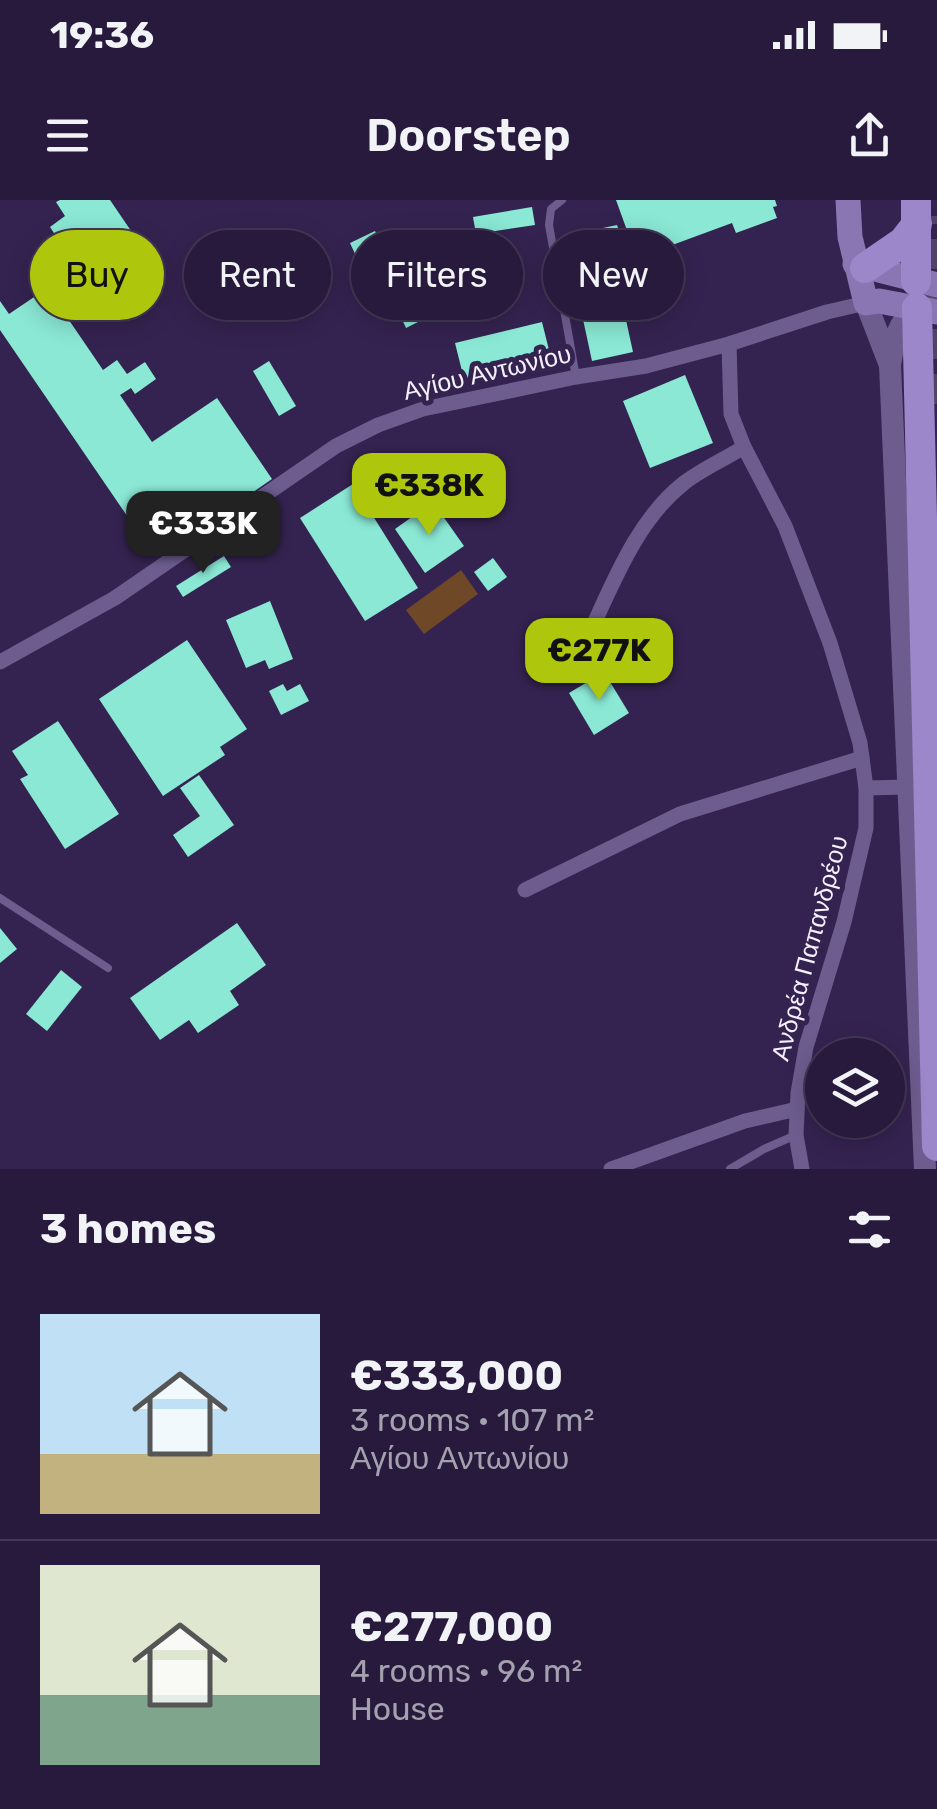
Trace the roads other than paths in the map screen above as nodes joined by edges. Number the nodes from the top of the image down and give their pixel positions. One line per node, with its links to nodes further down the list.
1 (562, 200): 9 (lane)
2 (848, 200): 4 (main road)
3 (925, 210): 4 (highway); 5 (highway)
4 (860, 266): 5 (main road); 6 (main road)
5 (927, 297): 6 (main road); 8 (street); 23 (highway)
6 (866, 303): 7 (street, Αγίου Αντωνίου); 8 (street)
7 (729, 344): 9 (street, Αγίου Αντωνίου); 11 (street, Ανδρέα Παπανδρέου)
8 (890, 364): 16 (street)
9 (576, 377): 14 (street, Αγίου Αντωνίου)
10 (935, 404): 12 (highway)
11 (744, 447): 13 (street); 15 (street, Ανδρέα Παπανδρέου)
12 (937, 528)
13 (592, 628)
14 (0, 662)
15 (862, 758): 17 (street, Ανδρέα Παπανδρέου); 18 (street)
16 (910, 787): 17 (street); 27 (street)
17 (866, 788): 21 (street, Ανδρέα Παπανδρέου)
18 (525, 890)
19 (0, 898): 20 (lane)
20 (108, 968)
21 (797, 1109): 22 (street, Ανδρέα Παπανδρέου); 24 (street)
22 (796, 1135): 25 (lane); 26 (street, Ανδρέα Παπανδρέου)
23 (937, 1146)
24 (611, 1169)
25 (730, 1169)
26 (802, 1169)
27 (925, 1169)

